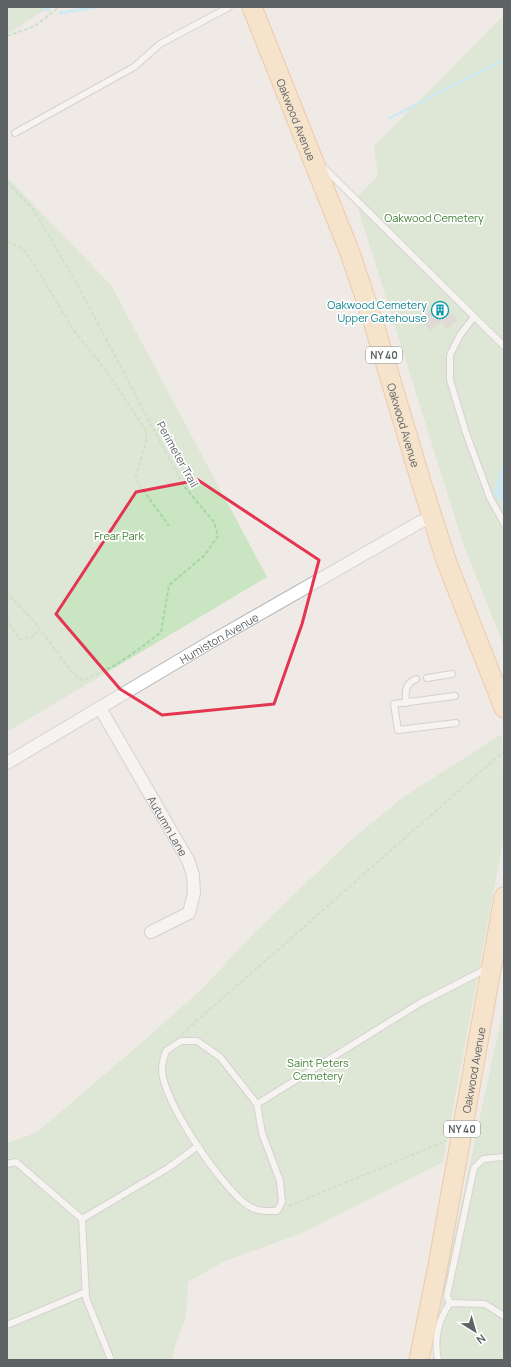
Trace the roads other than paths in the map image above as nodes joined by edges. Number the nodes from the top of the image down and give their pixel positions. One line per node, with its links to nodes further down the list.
1 (229, 7): 3 (lane)
2 (252, 7): 4 (main road, Oakwood Avenue / NY 40)
3 (15, 133)
4 (312, 157): 5 (lane); 7 (main road, Oakwood Avenue / NY 40)
5 (474, 316): 6 (lane); 8 (lane)
6 (504, 346)
7 (433, 518): 14 (street, Humiston Avenue); 15 (main road, Oakwood Avenue / NY 40)
8 (504, 523)
9 (452, 674): 10 (lane)
10 (427, 678)
11 (416, 679): 13 (lane)
12 (454, 696): 13 (lane)
13 (406, 703): 16 (lane)
14 (100, 708): 17 (street, Humiston Avenue); 19 (street, Autumn Lane)
15 (504, 708)
16 (456, 723)
17 (7, 763)
18 (504, 897): 20 (main road, Oakwood Avenue / NY 40)
19 (151, 932)
20 (491, 966): 21 (lane); 31 (main road, Oakwood Avenue / NY 40)
21 (256, 1104): 22 (lane); 22 (lane)
22 (198, 1146): 25 (lane)
23 (504, 1157): 27 (lane)
24 (7, 1164): 25 (lane)
25 (82, 1219): 26 (lane)
26 (86, 1292): 29 (lane); 30 (lane)
27 (450, 1303): 28 (lane); 32 (lane)
28 (504, 1316)
29 (7, 1325)
30 (111, 1360)
31 (419, 1360)
32 (438, 1360)

